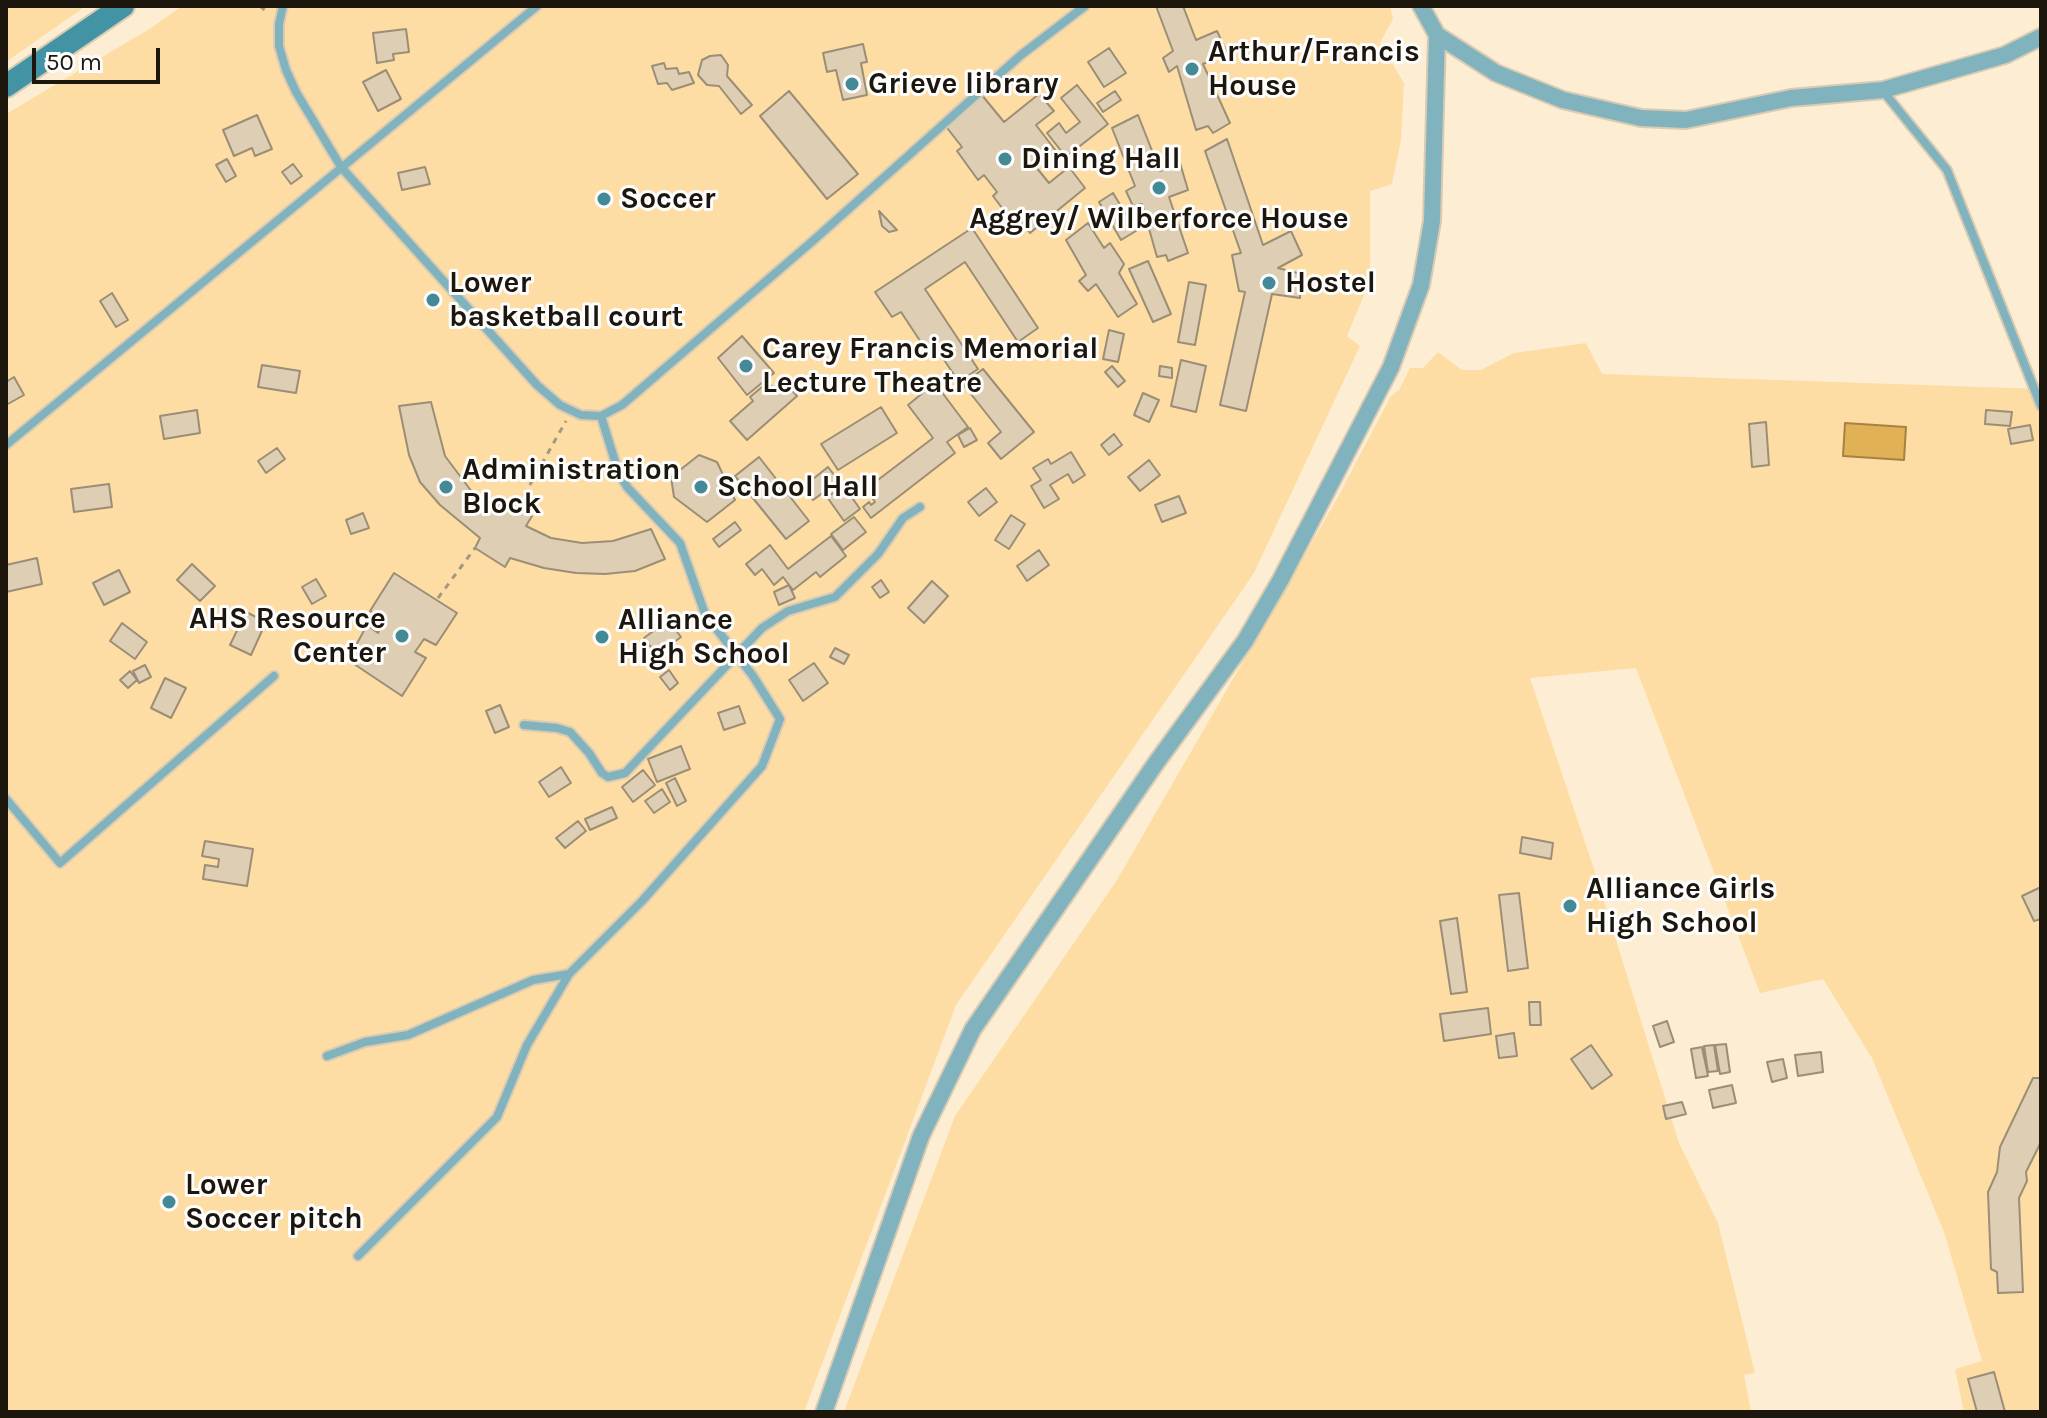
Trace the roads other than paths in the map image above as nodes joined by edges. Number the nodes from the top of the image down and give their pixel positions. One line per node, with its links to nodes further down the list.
1 (123, 6): 8 (main road)
2 (283, 6): 10 (lane)
3 (537, 6): 10 (lane)
4 (1085, 6): 12 (lane)
5 (1421, 6): 6 (street)
6 (1437, 35): 9 (street); 22 (street)
7 (2041, 37): 9 (street)
8 (6, 86)
9 (1883, 90): 11 (lane)
10 (341, 167): 12 (lane); 13 (lane)
11 (2041, 406)
12 (601, 416): 15 (lane)
13 (6, 445)
14 (920, 507): 15 (lane)
15 (736, 654): 17 (lane); 19 (lane)
16 (274, 676): 18 (lane)
17 (524, 725)
18 (6, 799)
19 (569, 974): 20 (lane); 21 (lane)
20 (327, 1056)
21 (358, 1256)
22 (824, 1412)

